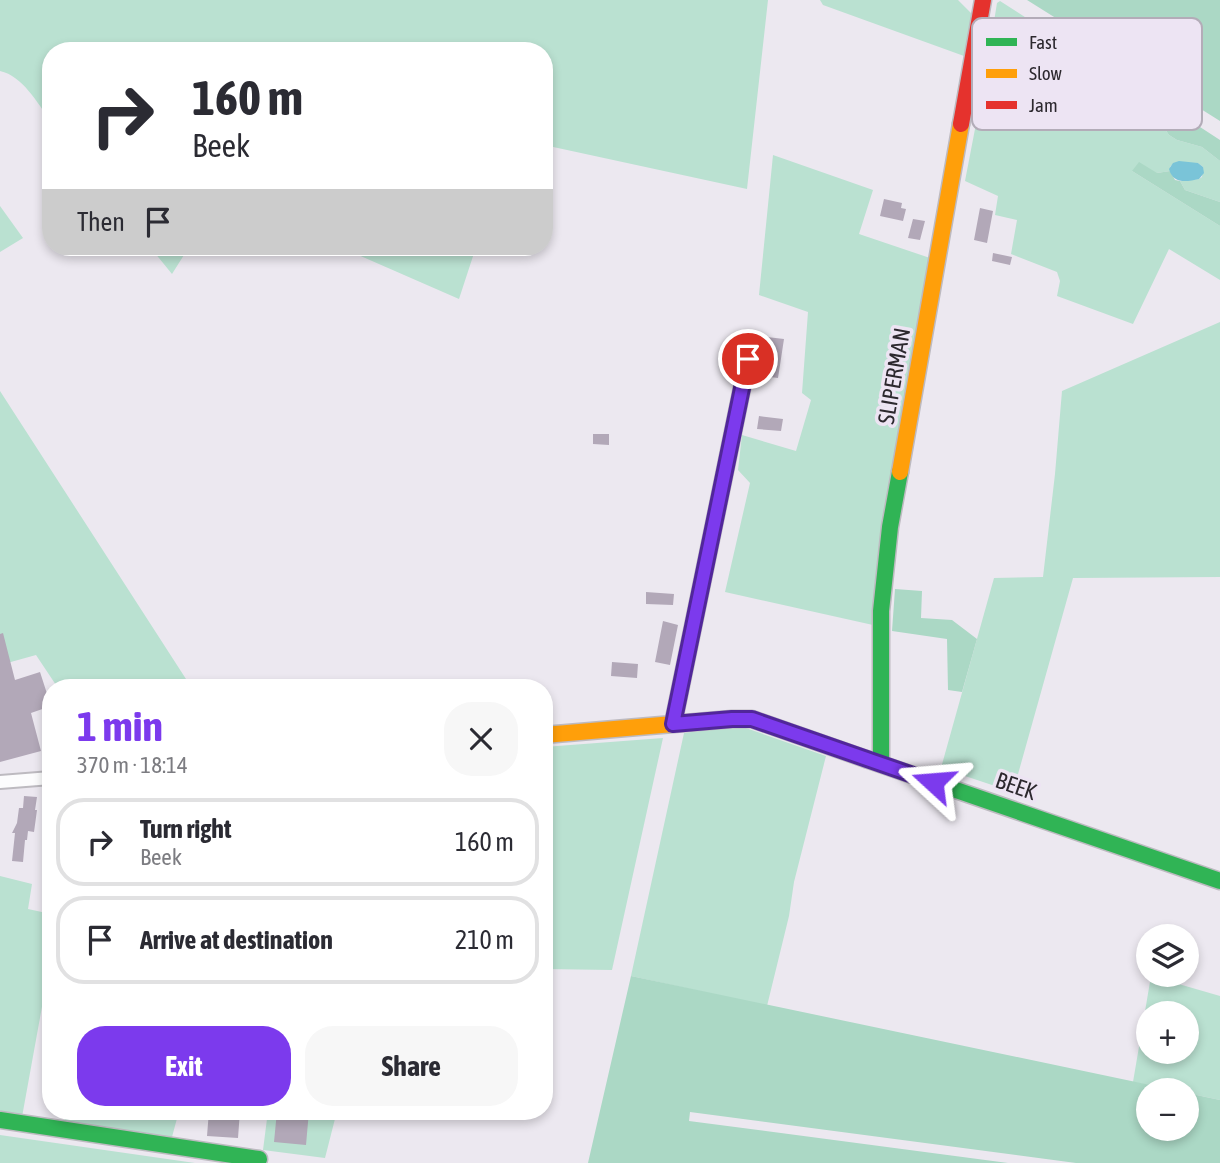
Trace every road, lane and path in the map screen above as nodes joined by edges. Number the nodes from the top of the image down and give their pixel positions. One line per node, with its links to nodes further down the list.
1 (983, 0): 2 (street, SLIPERMAN)
2 (980, 18)
3 (972, 62): 7 (street, SLIPERMAN)
4 (748, 359): 5 (street)
5 (673, 724): 6 (street, BEEK); 7 (street, BEEK)
6 (553, 734)
7 (881, 764): 10 (street, BEEK)
8 (42, 779): 9 (street)
9 (0, 782)
10 (1220, 881)
11 (0, 1120): 12 (street)
12 (259, 1159)

